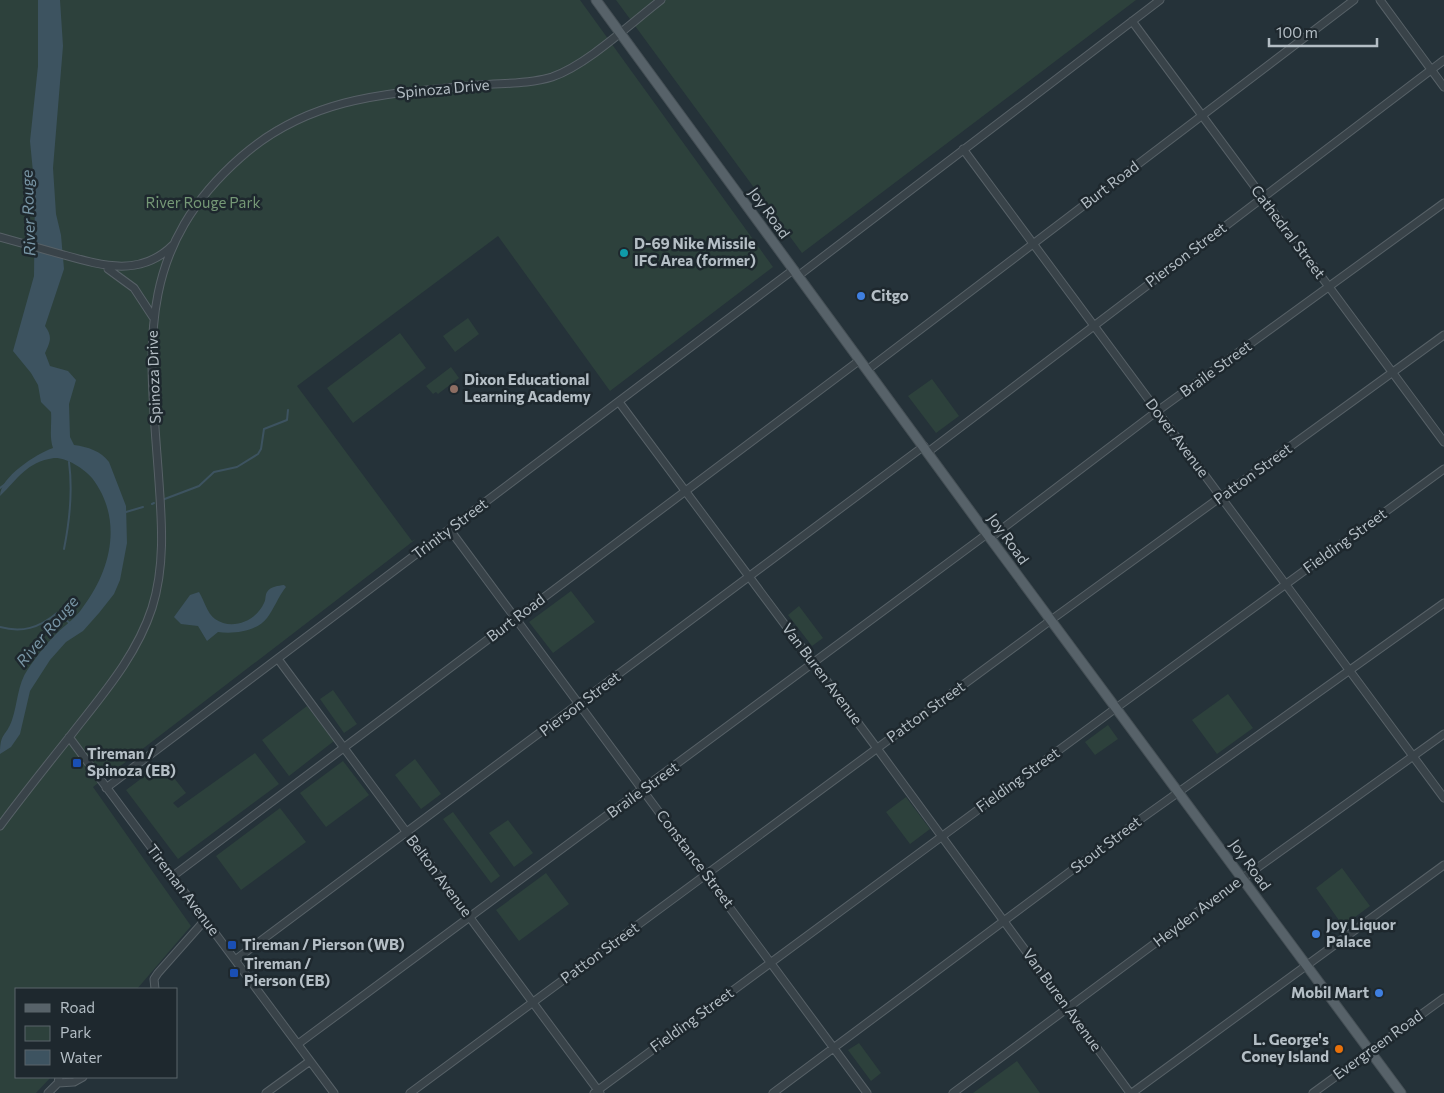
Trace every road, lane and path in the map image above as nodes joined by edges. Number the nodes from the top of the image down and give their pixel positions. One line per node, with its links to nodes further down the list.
1 (596, 0): 7 (main road, Joy Road)
2 (661, 0): 7 (street, Spinoza Drive)
3 (1160, 0): 6 (street, Trinity Street)
4 (1354, 0): 11 (street, Burt Road)
5 (1380, 0): 9 (street)
6 (1132, 21): 11 (street, Cathedral Street); 12 (street, Trinity Street)
7 (619, 32): 16 (street, Spinoza Drive); 19 (main road, Joy Road)
8 (1444, 60): 9 (street, Pierson Street)
9 (1431, 69): 10 (street); 13 (street, Pierson Street)
10 (1444, 87)
11 (1202, 116): 13 (street, Cathedral Street); 17 (street, Burt Road)
12 (963, 149): 17 (street, Dover Avenue); 19 (street, Trinity Street)
13 (1262, 197): 20 (street, Cathedral Street); 22 (street, Pierson Street)
14 (1444, 203): 20 (street, Braile Street)
15 (0, 237): 18 (street)
16 (177, 241): 18 (street); 21 (street, Spinoza Drive)
17 (1033, 243): 22 (street, Dover Avenue); 25 (street, Burt Road)
18 (102, 266): 21 (street)
19 (796, 273): 24 (main road, Joy Road); 27 (street, Trinity Street)
20 (1329, 286): 26 (street, Cathedral Street); 28 (street, Braile Street)
21 (153, 317): 47 (street, Spinoza Drive)
22 (1094, 325): 28 (street, Dover Avenue); 30 (street, Pierson Street)
23 (1444, 335): 26 (street, Patton Street)
24 (860, 360): 25 (main road, Joy Road); 32 (street, Burt Road)
25 (867, 370): 30 (main road, Joy Road)
26 (1392, 372): 29 (street, Cathedral Street); 33 (street, Patton Street)
27 (619, 402): 32 (street, Van Buren Avenue); 34 (street, Trinity Street)
28 (1158, 412): 33 (street, Dover Avenue); 35 (street, Braile Street)
29 (1444, 442)
30 (926, 449): 35 (main road, Joy Road); 36 (street, Pierson Street)
31 (1444, 469): 37 (street, Fielding Street)
32 (684, 491): 36 (street, Van Buren Avenue); 39 (street, Burt Road)
33 (1221, 497): 37 (street, Dover Avenue); 40 (street, Patton Street)
34 (450, 530): 39 (street, Constance Street); 41 (street, Trinity Street)
35 (989, 536): 40 (main road, Joy Road); 42 (street, Braile Street)
36 (749, 577): 42 (street, Van Buren Avenue); 44 (street, Pierson Street)
37 (1286, 584): 43 (street, Dover Avenue); 45 (street, Fielding Street)
38 (1444, 603): 43 (street, Stout Street)
39 (516, 618): 44 (street, Constance Street); 48 (street, Burt Road)
40 (1052, 620): 45 (main road, Joy Road); 49 (street, Patton Street)
41 (278, 659): 48 (street, Belton Avenue); 51 (street, Trinity Street)
42 (813, 662): 49 (street, Van Buren Avenue); 52 (street, Braile Street)
43 (1350, 670): 50 (street, Dover Avenue); 53 (street, Stout Street)
44 (580, 705): 52 (street, Constance Street); 56 (street, Pierson Street)
45 (1116, 708): 53 (main road, Joy Road); 57 (street, Fielding Street)
46 (1444, 734): 50 (street, Heyden Avenue)
47 (69, 737): 51 (street, Tireman Avenue); 55 (street, Spinoza Drive)
48 (344, 747): 56 (street, Belton Avenue); 60 (street, Burt Road)
49 (877, 749): 57 (street, Van Buren Avenue); 59 (street, Patton Street)
50 (1413, 756): 54 (street, Dover Avenue); 61 (street, Heyden Avenue)
51 (106, 788): 60 (street, Tireman Avenue)
52 (643, 790): 59 (street, Constance Street); 62 (street, Braile Street)
53 (1179, 792): 61 (main road, Joy Road); 64 (street, Stout Street)
54 (1444, 798)
55 (0, 826)
56 (406, 832): 62 (street, Belton Avenue); 65 (street, Pierson Street)
57 (942, 836): 64 (street, Van Buren Avenue); 66 (street, Fielding Street)
58 (1444, 865): 67 (street)
59 (706, 874): 66 (street, Constance Street); 70 (street, Patton Street)
60 (173, 876): 63 (street, Tireman Avenue)
61 (1243, 878): 67 (main road, Joy Road); 71 (street, Heyden Avenue)
62 (470, 916): 70 (street, Belton Avenue); 72 (street, Braile Street)
63 (205, 920): 65 (street, Tireman Avenue); 68 (street)
64 (1004, 921): 71 (street, Van Buren Avenue); 73 (street, Stout Street)
65 (235, 960): 72 (street, Tireman Avenue)
66 (771, 962): 73 (street, Constance Street); 78 (street, Fielding Street)
67 (1306, 964): 74 (main road, Joy Road); 86 (street)
68 (155, 988)
69 (1444, 998): 74 (street, Evergreen Road)
70 (533, 1002): 78 (street, Belton Avenue); 82 (street, Patton Street)
71 (1068, 1008): 85 (street, Heyden Avenue); 86 (street, Van Buren Avenue)
72 (298, 1044): 75 (street, Tireman Avenue)
73 (834, 1048): 83 (street, Stout Street); 84 (street, Constance Street)
74 (1370, 1050): 87 (street, Evergreen Road); 88 (main road, Joy Road)
75 (310, 1060): 80 (street); 81 (street)
76 (80, 1078): 77 (street)
77 (59, 1080): 79 (street)
78 (598, 1092)
79 (48, 1093)
80 (266, 1093)
81 (334, 1093)
82 (410, 1093)
83 (774, 1093)
84 (867, 1093)
85 (953, 1093)
86 (1131, 1093)
87 (1313, 1093)
88 (1401, 1093)

